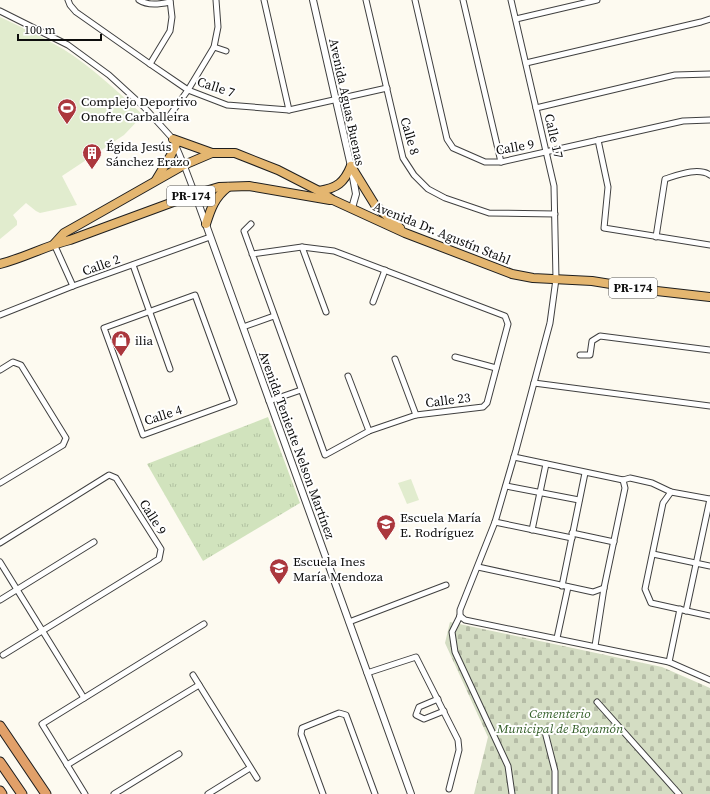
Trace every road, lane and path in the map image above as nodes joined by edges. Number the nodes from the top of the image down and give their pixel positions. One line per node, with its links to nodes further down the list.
1 (68, 0): 18 (street, Calle 7)
2 (139, 0): 11 (street)
3 (216, 0): 15 (street)
4 (264, 0): 24 (street)
5 (313, 0): 22 (street, Avenida Aguas Buenas)
6 (366, 0): 20 (street, Calle 8)
7 (414, 0): 31 (street, Calle 9)
8 (463, 0): 31 (street)
9 (511, 0): 13 (street, Calle 17)
10 (597, 0): 13 (street)
11 (170, 1): 18 (street)
12 (0, 11): 28 (street)
13 (516, 19): 17 (street, Calle 17)
14 (710, 19): 17 (street)
15 (214, 47): 16 (street); 21 (street)
16 (226, 51)
17 (526, 63): 23 (street, Calle 17)
18 (150, 64): 21 (street, Calle 7)
19 (710, 74): 23 (street)
20 (386, 88): 22 (street, Calle 7); 43 (street, Calle 8)
21 (188, 90): 24 (street, Calle 7); 25 (street)
22 (336, 100): 24 (street, Calle 7); 33 (street, Avenida Aguas Buenas)
23 (536, 108): 29 (street, Calle 17)
24 (289, 110)
25 (170, 115)
26 (710, 120): 27 (street, Calle 9)
27 (598, 140): 29 (street, Calle 9); 48 (street)
28 (174, 142): 30 (highway); 32 (street); 36 (highway)
29 (547, 152): 31 (street, Calle 9); 43 (street, Calle 17)
30 (212, 153): 32 (highway, Avenida Dr. Agustín Stahl / PR-174); 35 (highway, Avenida Dr. Agustín Stahl / PR-174)
31 (501, 162)
32 (184, 165): 36 (highway, Avenida Dr. Agustín Stahl / PR-174); 40 (street)
33 (350, 166): 39 (highway); 42 (street, Avenida Aguas Buenas); 46 (highway)
34 (710, 175): 48 (street)
35 (297, 179): 38 (highway); 39 (highway, Avenida Dr. Agustín Stahl / PR-174)
36 (155, 182): 49 (highway, Avenida Dr. Agustín Stahl / PR-174)
37 (228, 187): 38 (highway, Avenida Dr. Agustín Stahl / PR-174); 40 (highway, Avenida Dr. Agustín Stahl / PR-174); 44 (highway)
38 (271, 189): 41 (highway, Avenida Dr. Agustín Stahl / PR-174)
39 (319, 191): 41 (highway, Avenida Dr. Agustín Stahl / PR-174)
40 (195, 194): 44 (street, Avenida Teniente Nelson Martínez); 49 (highway, Avenida Dr. Agustín Stahl / PR-174)
41 (333, 200): 42 (highway, Avenida Dr. Agustín Stahl / PR-174)
42 (352, 208): 46 (highway, Avenida Dr. Agustín Stahl / PR-174)
43 (556, 214): 56 (street, Calle 17)
44 (206, 224): 47 (street, Avenida Teniente Nelson Martínez)
45 (250, 224): 52 (street, Calle 23)
46 (404, 233): 56 (highway, Avenida Dr. Agustín Stahl / PR-174)
47 (210, 237): 54 (street, Calle 2); 64 (street, Avenida Teniente Nelson Martínez)
48 (656, 237): 50 (street)
49 (54, 244): 53 (highway, Avenida Dr. Agustín Stahl / PR-174); 57 (street)
50 (710, 245)
51 (302, 247): 52 (street, Calle 23); 55 (street, Calle 23); 61 (street)
52 (252, 254): 63 (street, Calle 23)
53 (0, 264)
54 (133, 265): 57 (street, Calle 2); 60 (street)
55 (385, 270): 59 (street); 69 (street, Calle 23)
56 (556, 279): 58 (highway, Avenida Dr. Agustín Stahl / PR-174); 73 (street, Calle 17)
57 (73, 286): 62 (street, Calle 2)
58 (710, 297)
59 (373, 302)
60 (150, 312): 60 (street, Calle 4); 70 (street)
61 (326, 312)
62 (0, 315)
63 (274, 316): 64 (street); 74 (street, Calle 23)
64 (243, 327): 75 (street, Avenida Teniente Nelson Martínez)
65 (710, 350): 66 (street)
66 (580, 354)
67 (456, 357): 69 (street)
68 (395, 358): 77 (street)
69 (496, 368): 77 (street, Calle 23)
70 (170, 369)
71 (0, 370): 83 (street)
72 (348, 376): 78 (street)
73 (534, 383): 76 (street); 79 (street, Calle 17)
74 (301, 390): 75 (street); 78 (street, Calle 23)
75 (269, 401): 110 (street, Avenida Teniente Nelson Martínez)
76 (710, 406)
77 (416, 415): 78 (street, Calle 23)
78 (369, 431)
79 (514, 457): 80 (street); 84 (street, Calle 17)
80 (546, 464): 81 (street); 86 (street)
81 (585, 472): 82 (street); 88 (street)
82 (623, 480): 85 (street); 93 (street)
83 (0, 484)
84 (506, 486): 86 (street); 89 (street, Calle 17)
85 (671, 492): 87 (street); 95 (street)
86 (540, 493): 88 (street); 90 (street)
87 (710, 499): 97 (street)
88 (579, 500): 91 (street)
89 (495, 522): 90 (street); 99 (street, Calle 17)
90 (532, 530): 91 (street)
91 (572, 535): 93 (street); 101 (street)
92 (94, 542): 104 (street)
93 (614, 542): 103 (street)
94 (0, 543): 112 (street, Calle 9)
95 (653, 554): 97 (street); 106 (street)
96 (0, 562): 104 (street)
97 (696, 563): 98 (street); 107 (street)
98 (710, 566)
99 (478, 567): 101 (street); 108 (street, Calle 17)
100 (446, 586): 110 (street)
101 (562, 586): 102 (street)
102 (568, 587): 103 (street); 113 (street)
103 (604, 588): 114 (street)
104 (17, 589): 105 (street); 112 (street)
105 (0, 600)
106 (680, 610): 107 (street); 116 (street)
107 (686, 611): 109 (street)
108 (460, 616): 113 (street); 143 (street, Calle 17)
109 (710, 616)
110 (349, 622): 117 (street, Avenida Teniente Nelson Martínez)
111 (204, 624): 121 (street)
112 (43, 631): 115 (street, Calle 9); 121 (street)
113 (557, 638): 114 (street)
114 (595, 646): 116 (street)
115 (3, 654)
116 (669, 662): 119 (street)
117 (367, 672): 122 (street); 142 (street, Avenida Teniente Nelson Martínez)
118 (193, 675): 120 (street)
119 (710, 680)
120 (199, 685): 129 (street); 130 (street)
121 (84, 698): 129 (street)
122 (438, 699): 124 (street); 124 (street)
123 (597, 702): 145 (street)
124 (444, 711): 132 (street)
125 (0, 726): 136 (highway)
126 (545, 732): 144 (street)
127 (179, 754): 138 (street)
128 (0, 762): 135 (highway)
129 (67, 765): 137 (street)
130 (250, 768): 131 (street); 139 (street)
131 (257, 778)
132 (449, 789)
133 (0, 791): 134 (highway)
134 (2, 794)
135 (22, 794)
136 (46, 794)
137 (85, 794)
138 (114, 794)
139 (208, 794)
140 (323, 794): 141 (street)
141 (375, 794)
142 (411, 794)
143 (512, 794)
144 (555, 794)
145 (679, 794)

